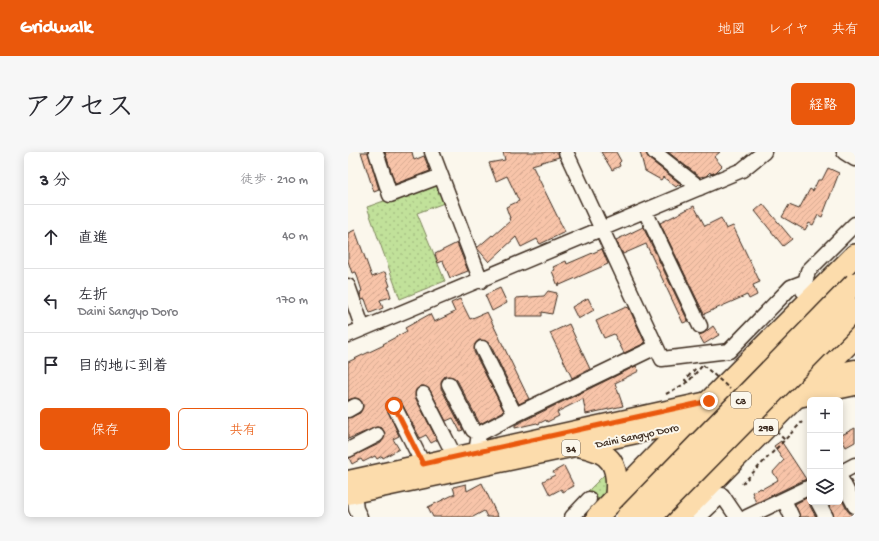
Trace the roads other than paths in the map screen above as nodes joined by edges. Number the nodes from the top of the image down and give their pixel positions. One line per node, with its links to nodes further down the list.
1 (376, 152): 8 (street)
2 (432, 152): 8 (street)
3 (566, 152): 12 (street)
4 (654, 152): 9 (street)
5 (764, 152): 9 (street)
6 (844, 152): 7 (street)
7 (855, 159)
8 (442, 176): 15 (street)
9 (700, 188): 10 (street)
10 (645, 211): 12 (street); 22 (street)
11 (855, 224): 16 (street)
12 (601, 230): 15 (street); 27 (street)
13 (855, 255): 21 (highway)
14 (855, 268): 19 (highway)
15 (481, 281): 23 (street)
16 (804, 282): 21 (street); 27 (street)
17 (855, 283): 61 (highway, C3, bridge)
18 (348, 286): 23 (street)
19 (830, 293)
20 (855, 309): 62 (highway, C3, bridge)
21 (800, 311): 34 (highway)
22 (700, 326)
23 (363, 328): 24 (street)
24 (348, 335)
25 (855, 337): 29 (highway, 298)
26 (482, 348): 36 (street)
27 (659, 353): 36 (street)
28 (855, 369): 29 (main road, Daini Sangyo Doro)
29 (815, 377): 33 (highway, 298); 34 (main road, Daini Sangyo Doro / 34)
30 (449, 384): 38 (street)
31 (855, 386): 33 (main road, Daini Sangyo Doro)
32 (423, 394): 43 (street)
33 (794, 399): 37 (main road, Daini Sangyo Doro / 34); 57 (highway, 298)
34 (709, 401): 37 (highway); 42 (main road, Daini Sangyo Doro / 34)
35 (394, 406): 44 (street)
36 (515, 415): 38 (street)
37 (687, 424): 40 (main road, Daini Sangyo Doro / 34); 52 (highway)
38 (479, 434): 42 (street)
39 (377, 435): 41 (street)
40 (580, 446): 51 (main road, Daini Sangyo Doro / 34); 52 (highway)
41 (348, 450)
42 (476, 452): 43 (main road, Daini Sangyo Doro / 34)
43 (455, 457): 44 (main road, Daini Sangyo Doro / 34)
44 (423, 464): 51 (main road, Daini Sangyo Doro / 34)
45 (855, 465): 46 (street)
46 (843, 471)
47 (654, 476): 60 (highway)
48 (702, 479): 57 (highway)
49 (843, 483): 55 (street)
50 (807, 488): 53 (street)
51 (350, 490): 58 (street)
52 (616, 495): 56 (highway)
53 (784, 500): 64 (street); 65 (street)
54 (820, 505): 66 (street)
55 (855, 506)
56 (593, 508): 59 (street)
57 (681, 516): 63 (street)
58 (360, 517)
59 (572, 517)
60 (614, 517)
61 (627, 517)
62 (651, 517)
63 (737, 517)
64 (748, 517)
65 (792, 517)
66 (826, 517)

